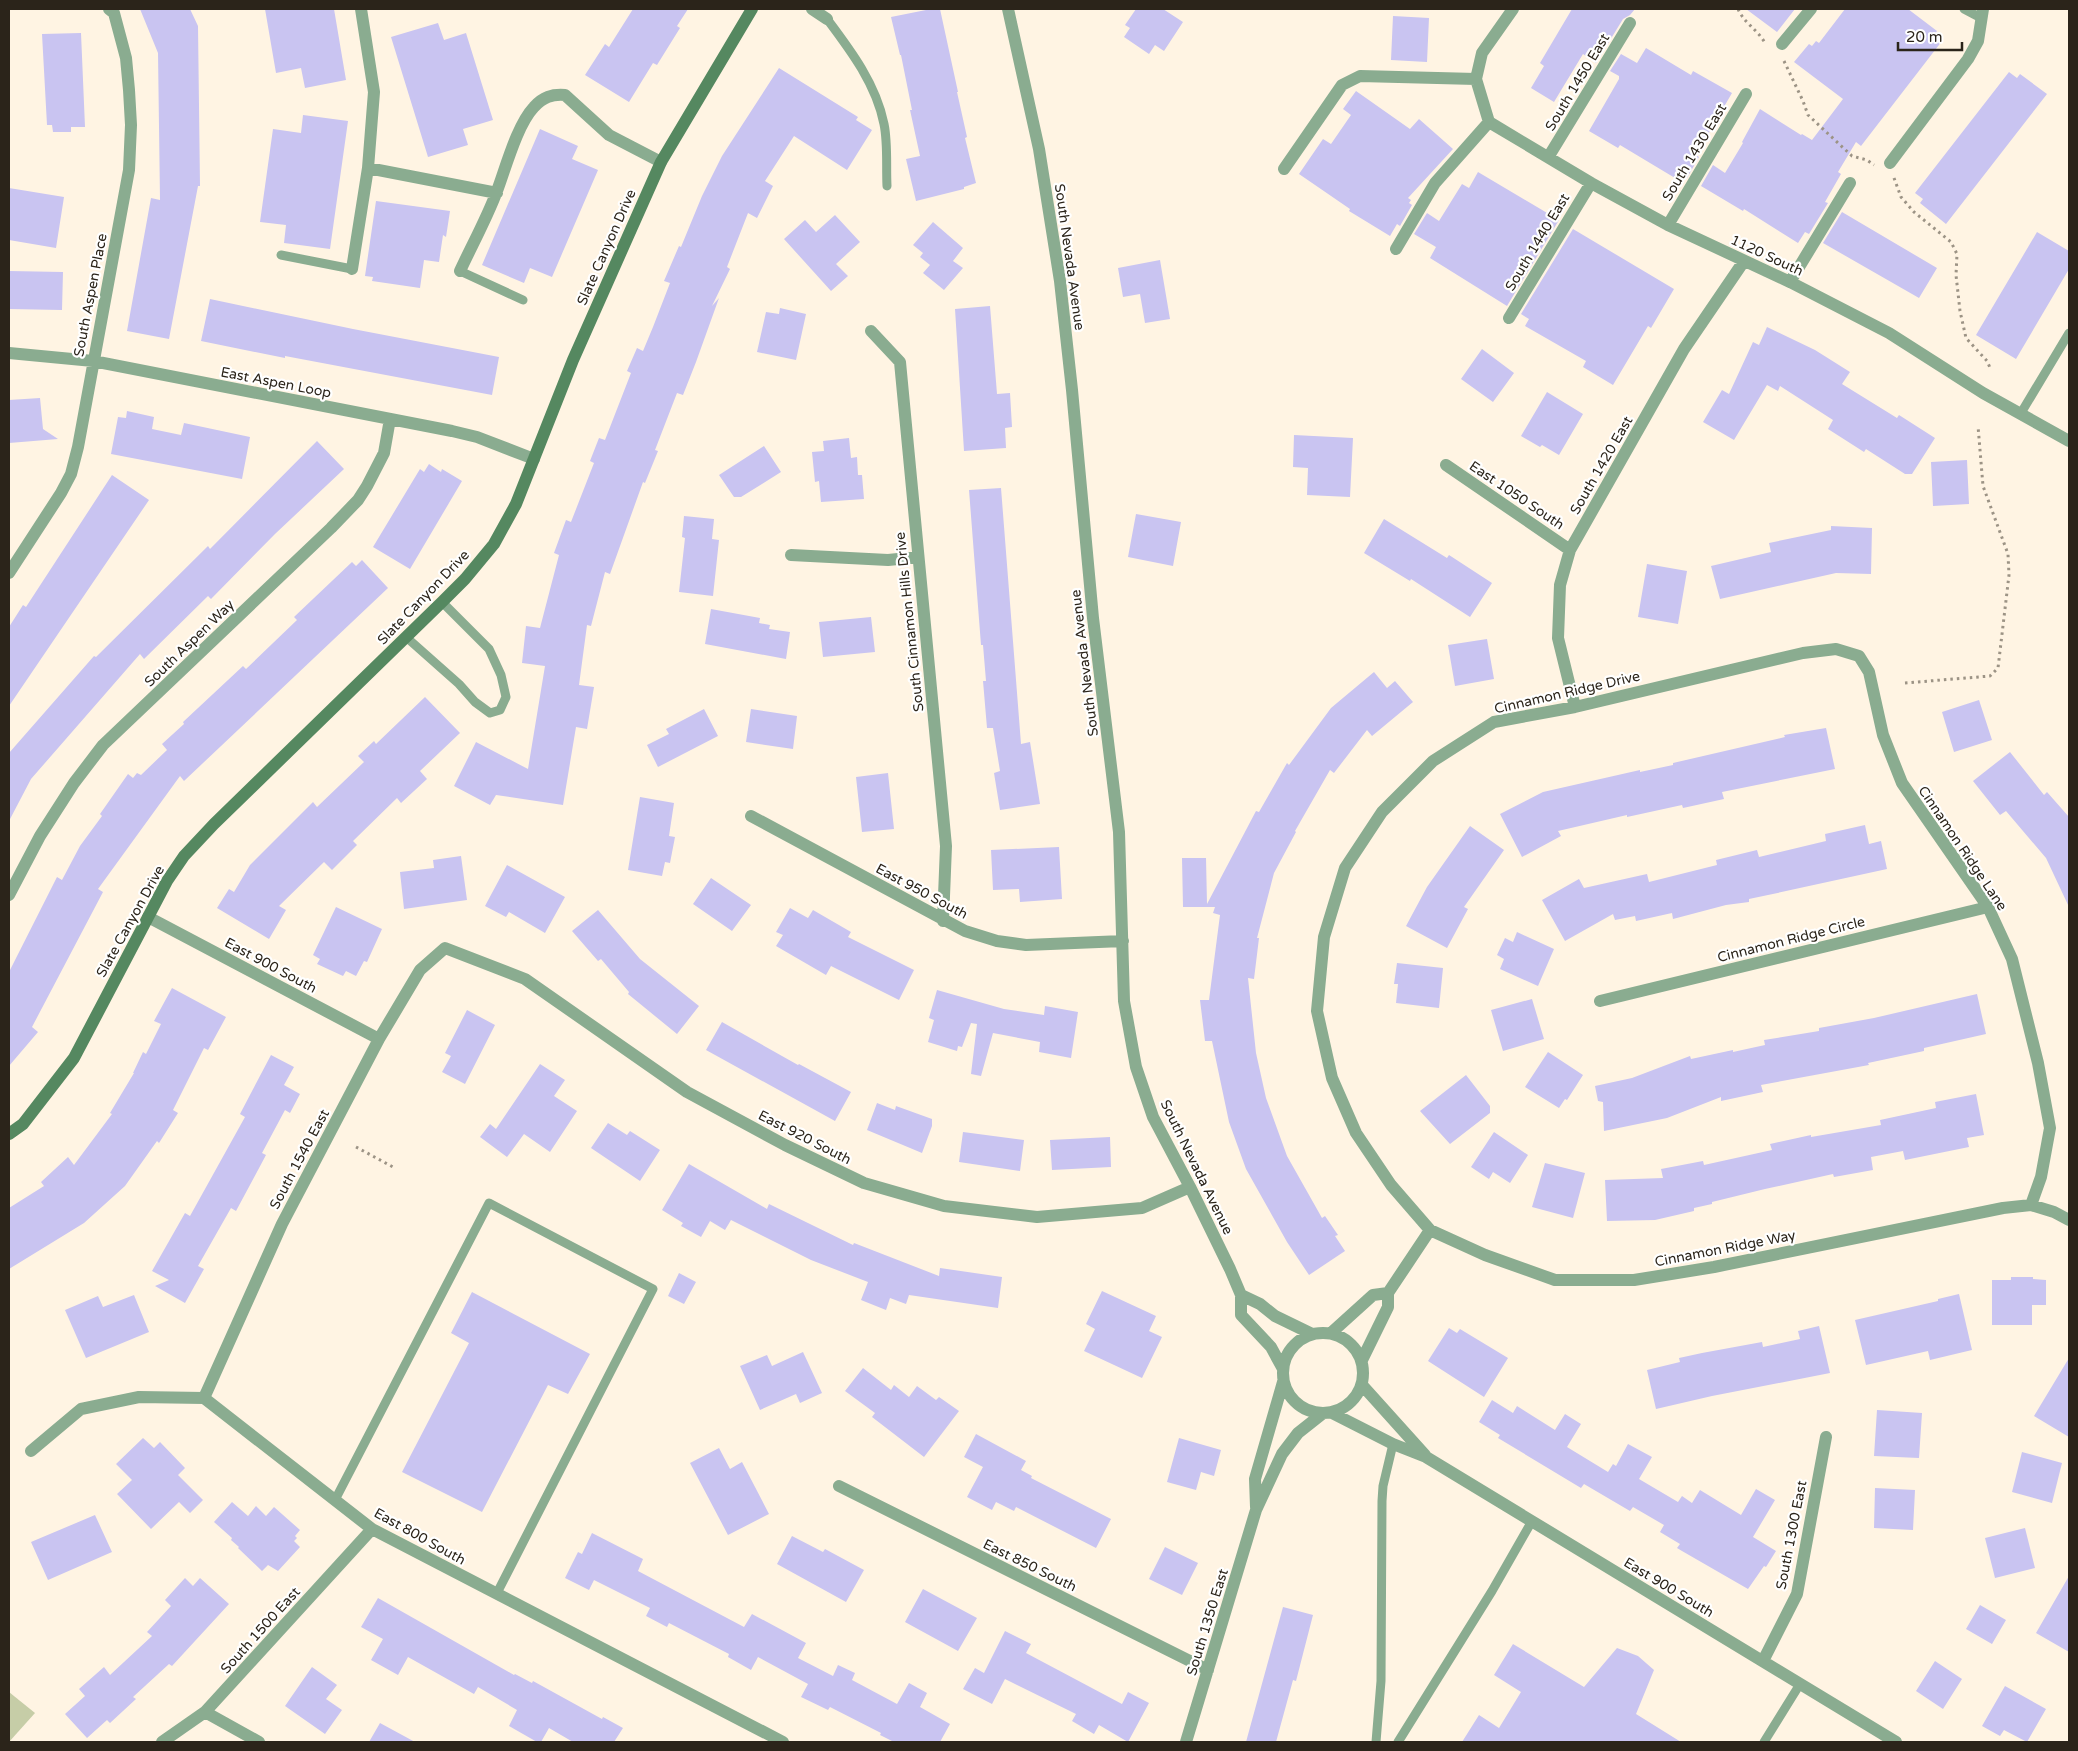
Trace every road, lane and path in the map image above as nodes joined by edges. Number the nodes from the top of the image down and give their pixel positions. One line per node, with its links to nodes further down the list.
1 (109, 9): 40 (street, South Aspen Place)
2 (361, 9): 21 (street)
3 (752, 9): 20 (street, Slate Canyon Drive)
4 (812, 9): 11 (street)
5 (1008, 9): 62 (street, South Nevada Avenue)
6 (1513, 9): 16 (street)
7 (1738, 9): 14 (path)
8 (1810, 9): 13 (street)
9 (1964, 9): 10 (lane)
10 (1982, 13): 22 (street)
11 (827, 19): 26 (lane)
12 (1630, 23): 19 (street, South 1450 East)
13 (1782, 44)
14 (1767, 47)
15 (1779, 57): 22 (path)
16 (1476, 79): 18 (street); 23 (street)
17 (1746, 94): 28 (street, South 1430 East)
18 (1489, 122): 19 (street, 1120 South); 29 (street)
19 (1549, 156): 24 (street, 1120 South)
20 (661, 162): 27 (street); 46 (street, Slate Canyon Drive)
21 (368, 168): 27 (street); 32 (street)
22 (1886, 168): 41 (path)
23 (1284, 169)
24 (1591, 183): 28 (street, 1120 South); 36 (street, South 1440 East)
25 (1850, 184): 34 (street)
26 (887, 186)
27 (497, 193): 33 (street)
28 (1668, 225): 31 (street, 1120 South)
29 (1396, 249)
30 (281, 255): 32 (lane)
31 (1744, 261): 34 (street, 1120 South); 48 (street, South 1420 East)
32 (352, 269)
33 (460, 271): 35 (lane)
34 (1790, 282): 42 (street, 1120 South)
35 (523, 300)
36 (1509, 318)
37 (871, 331): 50 (street, South Cinnamon Hills Drive)
38 (2069, 333): 42 (lane)
39 (9, 353): 40 (street, East Aspen Loop)
40 (93, 361): 43 (street, East Aspen Loop); 51 (street, South Aspen Place)
41 (1991, 370)
42 (2022, 413): 45 (street, 1120 South)
43 (390, 419): 46 (street, East Aspen Loop); 58 (street, South Aspen Way)
44 (1978, 426): 55 (path)
45 (2069, 441)
46 (534, 458): 52 (street, Slate Canyon Drive)
47 (1446, 465): 48 (street, East 1050 South)
48 (1570, 550): 56 (street, South 1420 East)
49 (791, 555): 50 (street)
50 (918, 557): 61 (street, South Cinnamon Hills Drive)
51 (9, 572)
52 (442, 602): 53 (street, Slate Canyon Drive); 53 (lane)
53 (406, 637): 60 (street, Slate Canyon Drive)
54 (1859, 656): 56 (street, Cinnamon Ridge Drive); 59 (street, Cinnamon Ridge Lane)
55 (1905, 683)
56 (1576, 707): 72 (street, Cinnamon Ridge Drive)
57 (751, 816): 61 (street, East 950 South)
58 (9, 895)
59 (1988, 907): 64 (street, Cinnamon Ridge Circle); 70 (street, Cinnamon Ridge Lane)
60 (148, 917): 65 (street, East 900 South); 66 (street, Slate Canyon Drive)
61 (943, 921): 62 (street, East 950 South)
62 (1123, 941): 69 (street, South Nevada Avenue)
63 (445, 948): 65 (street, South 1540 East); 69 (street, East 920 South)
64 (1600, 1001)
65 (380, 1039): 80 (street, South 1540 East)
66 (9, 1134)
67 (356, 1147): 68 (path)
68 (393, 1167)
69 (1190, 1187): 74 (street, South Nevada Avenue)
70 (2031, 1205): 71 (street); 72 (street, Cinnamon Ridge Way)
71 (2069, 1220)
72 (1430, 1230): 73 (street)
73 (1388, 1293): 75 (street); 77 (street)
74 (1240, 1295): 76 (street); 78 (street, South Nevada Avenue)
75 (1331, 1333): 76 (street); 77 (street)
76 (1312, 1334): 78 (street)
77 (1362, 1360): 79 (street)
78 (1283, 1375): 81 (street); 88 (street, South 1350 East)
79 (1362, 1385): 81 (street); 85 (street, East 900 South)
80 (204, 1398): 84 (street); 87 (street, East 800 South)
81 (1327, 1413): 83 (street, East 900 South); 88 (street, South 1350 East)
82 (1826, 1438): 92 (street, South 1300 East)
83 (1393, 1444): 85 (street, East 900 South); 100 (lane)
84 (31, 1451)
85 (1426, 1457): 89 (street, East 900 South)
86 (839, 1486): 93 (street, East 850 South)
87 (335, 1500): 90 (street, East 800 South); 91 (lane)
88 (1256, 1510): 93 (street, South 1350 East)
89 (1532, 1521): 92 (street, East 900 South); 101 (lane)
90 (372, 1529): 91 (street, East 800 South); 95 (street, South 1500 East)
91 (496, 1593): 98 (street, East 800 South)
92 (1762, 1662): 94 (street, East 900 South)
93 (1208, 1670): 99 (street, South 1350 East)
94 (1800, 1684): 102 (lane); 103 (street, East 900 South)
95 (204, 1712): 96 (street, South 1500 East); 97 (street)
96 (162, 1742)
97 (259, 1742)
98 (783, 1742)
99 (1186, 1742)
100 (1376, 1742)
101 (1398, 1742)
102 (1764, 1742)
103 (1896, 1742)

